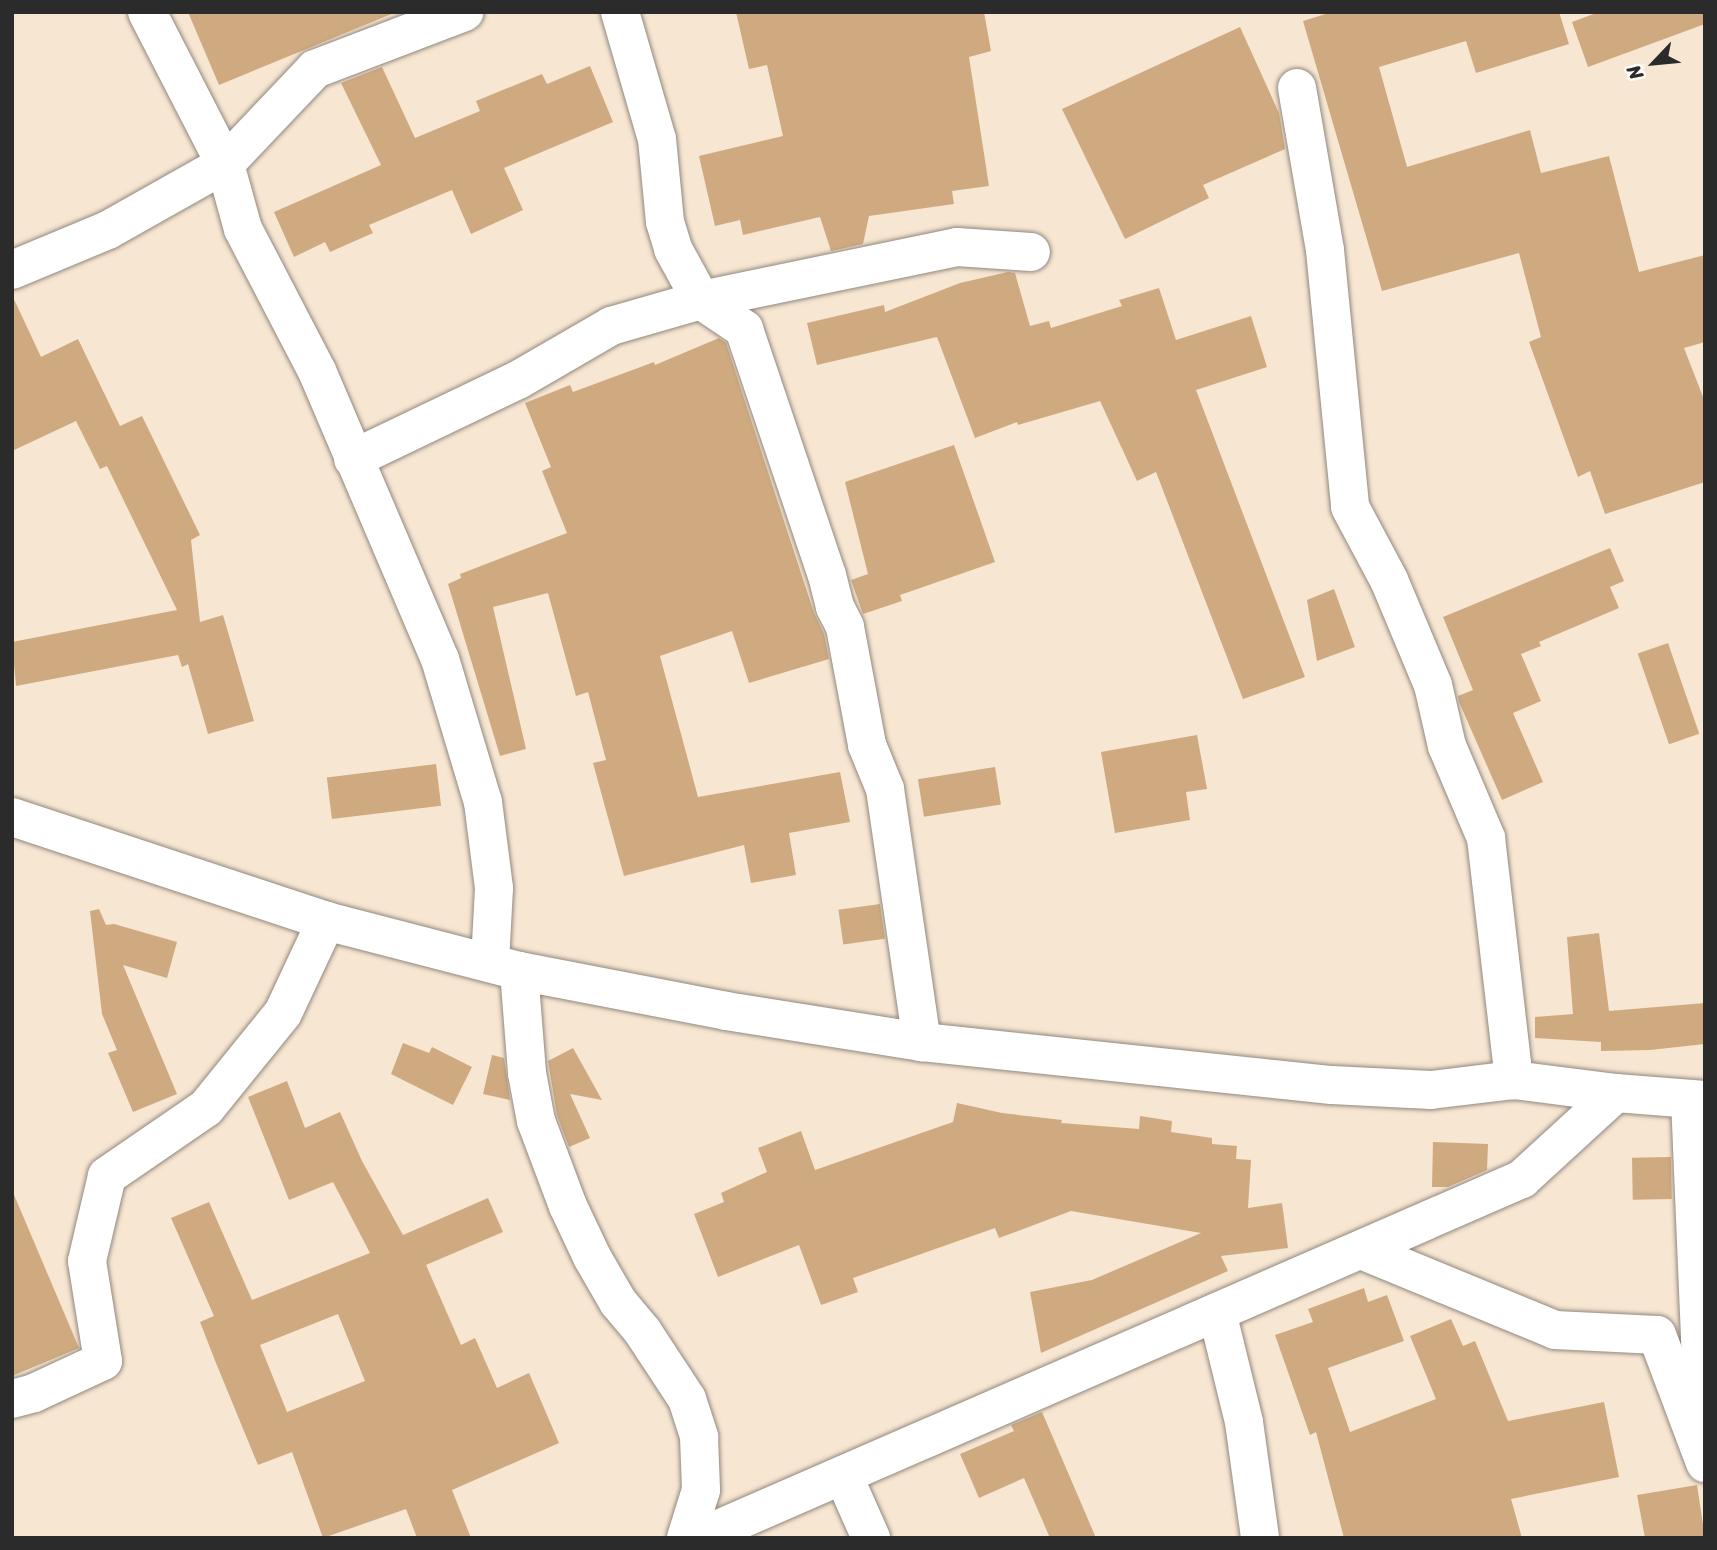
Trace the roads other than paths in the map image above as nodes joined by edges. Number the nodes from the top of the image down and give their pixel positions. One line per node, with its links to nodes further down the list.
1 (147, 12): 5 (street)
2 (464, 12): 5 (street)
3 (620, 12): 8 (street)
4 (1297, 88): 14 (street)
5 (225, 164): 7 (street); 9 (street)
6 (1031, 251): 8 (street)
7 (12, 270)
8 (701, 300): 9 (street); 13 (street)
9 (353, 459): 12 (street)
10 (12, 817): 11 (street)
11 (327, 921): 12 (street); 19 (street)
12 (505, 967): 13 (street); 23 (street)
13 (922, 1042): 14 (street)
14 (1514, 1080): 15 (street)
15 (1616, 1093): 16 (street); 17 (street)
16 (1697, 1100): 20 (street)
17 (1360, 1250): 18 (street); 21 (street)
18 (1217, 1312): 22 (street); 26 (street)
19 (12, 1399)
20 (1705, 1439)
21 (1705, 1463)
22 (844, 1477): 24 (street); 25 (street)
23 (686, 1538)
24 (698, 1538)
25 (871, 1538)
26 (1260, 1538)

